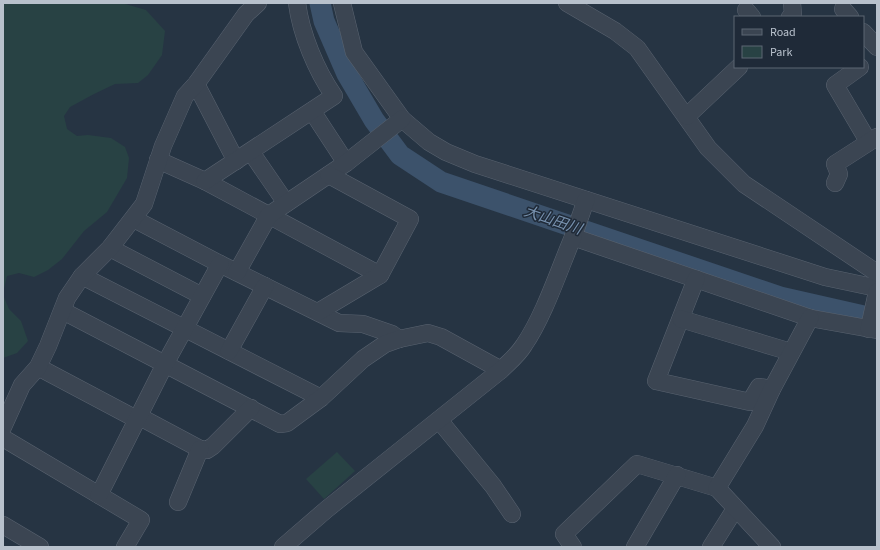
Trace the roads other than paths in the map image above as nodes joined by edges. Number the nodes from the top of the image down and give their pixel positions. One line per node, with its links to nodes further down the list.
1 (258, 3): 13 (street)
2 (297, 3): 14 (street)
3 (342, 3): 16 (street)
4 (567, 3): 15 (street)
5 (792, 3): 6 (street)
6 (791, 16)
7 (864, 33): 8 (street)
8 (877, 47)
9 (877, 55): 10 (street)
10 (864, 64)
11 (738, 68): 15 (street)
12 (859, 68): 17 (street)
13 (196, 84): 19 (street); 20 (street)
14 (312, 111): 18 (street); 21 (street)
15 (687, 116): 33 (street)
16 (398, 123): 21 (street); 26 (street)
17 (872, 139): 24 (street)
18 (251, 152): 20 (street); 25 (street)
19 (158, 160): 23 (street); 28 (street)
20 (236, 161): 23 (street)
21 (346, 162): 22 (street)
22 (328, 175): 25 (street); 34 (street)
23 (205, 181): 27 (street)
24 (835, 183)
25 (286, 203): 27 (street)
26 (585, 203): 29 (street); 38 (street)
27 (269, 215): 32 (street); 34 (street)
28 (134, 219): 30 (street); 31 (street)
29 (574, 235): 36 (street); 51 (street)
30 (110, 248): 35 (street); 39 (street)
31 (220, 264): 32 (street); 39 (street)
32 (237, 272): 37 (street)
33 (877, 273)
34 (380, 275): 41 (street)
35 (82, 276): 40 (street); 45 (street)
36 (696, 279): 42 (street); 43 (street)
37 (265, 286): 41 (street); 47 (street)
38 (877, 292): 44 (street)
39 (202, 296): 45 (street)
40 (64, 311): 49 (street); 50 (street)
41 (318, 312): 46 (street)
42 (681, 318): 48 (street); 52 (street)
43 (810, 318): 44 (street); 48 (street)
44 (872, 327)
45 (186, 329): 47 (street); 49 (street)
46 (399, 339): 51 (street); 53 (street)
47 (229, 352): 53 (street)
48 (791, 352): 52 (street)
49 (165, 364): 54 (street); 55 (street)
50 (38, 367): 55 (street); 57 (street)
51 (501, 370): 56 (street)
52 (772, 389): 61 (street)
53 (321, 398): 54 (street)
54 (251, 408): 59 (street)
55 (139, 419): 59 (street); 62 (street)
56 (439, 420): 65 (street); 69 (street)
57 (3, 426)
58 (3, 438): 62 (street)
59 (200, 449): 63 (street)
60 (677, 475): 61 (street); 70 (street); 71 (street)
61 (717, 488): 64 (street)
62 (99, 494): 68 (street)
63 (178, 502)
64 (735, 509): 72 (street); 73 (street)
65 (512, 514)
66 (3, 525): 67 (street)
67 (40, 547)
68 (125, 547)
69 (283, 547)
70 (573, 547)
71 (635, 547)
72 (711, 547)
73 (772, 547)

